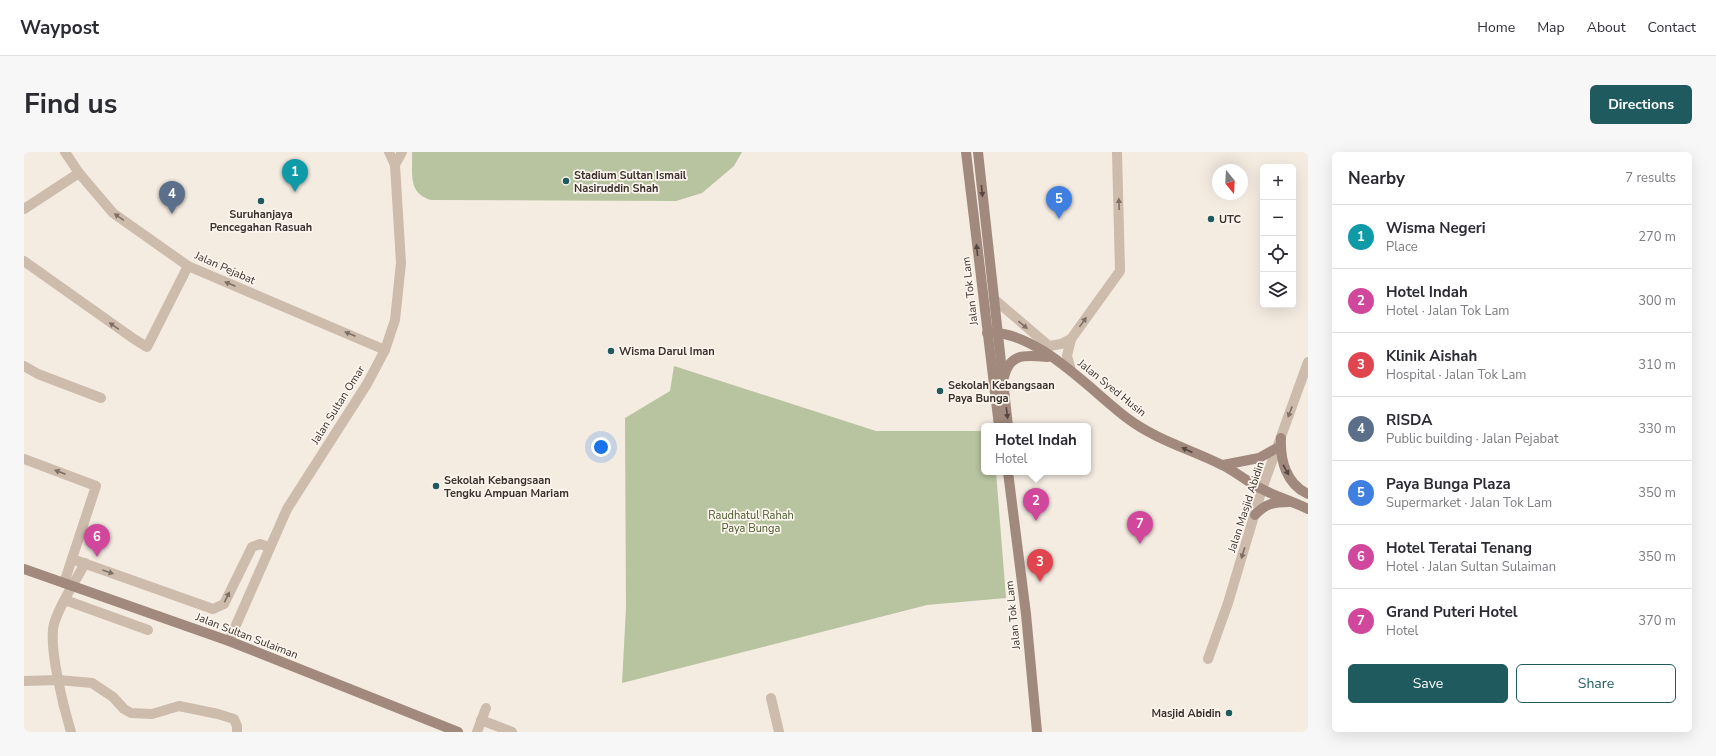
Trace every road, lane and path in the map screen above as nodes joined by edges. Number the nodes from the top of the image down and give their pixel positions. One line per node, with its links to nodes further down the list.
1 (65, 152): 8 (street, Jalan Pejabat)
2 (389, 152): 7 (street, Jalan Sultan Omar)
3 (402, 152): 7 (street)
4 (966, 152): 13 (street, Jalan Tok Lam, one-way to 4)
5 (978, 152): 12 (street, Jalan Tok Lam, one-way to 12)
6 (1117, 152): 14 (street, one-way to 6)
7 (395, 165): 15 (street, Jalan Sultan Omar)
8 (79, 173): 9 (street); 11 (street, Jalan Pejabat, one-way to 8)
9 (24, 209)
10 (24, 260): 11 (street, one-way to 10)
11 (188, 266): 15 (street, Jalan Pejabat, one-way to 11)
12 (994, 299): 13 (street, Jalan Tok Lam); 14 (street, one-way to 14)
13 (992, 333): 16 (street, Jalan Syed Husin); 20 (street, Jalan Tok Lam); 23 (street, Jalan Tok Lam)
14 (1070, 339): 19 (street)
15 (386, 350): 35 (street, Jalan Sultan Omar)
16 (1050, 357): 19 (street, Jalan Syed Husin); 20 (street)
17 (1308, 365): 21 (street, Jalan Masjid Abidin)
18 (24, 366): 22 (street)
19 (1071, 370): 28 (street, Jalan Syed Husin, one-way to 19)
20 (1003, 380): 24 (street, Jalan Tok Lam, one-way to 24)
21 (1304, 387): 25 (street, Jalan Masjid Abidin, one-way to 25)
22 (101, 398)
23 (999, 423)
24 (1008, 423)
25 (1281, 438): 26 (street, Jalan Masjid Abidin); 31 (street, one-way to 31)
26 (1277, 448): 28 (street); 30 (street, Jalan Masjid Abidin)
27 (24, 459): 36 (street, one-way to 27)
28 (1223, 465): 30 (street, Jalan Syed Husin)
29 (1008, 475): 56 (street, Jalan Tok Lam)
30 (1262, 489): 32 (street, Jalan Syed Husin); 34 (street, Jalan Masjid Abidin)
31 (1308, 494)
32 (1293, 502): 33 (street, Jalan Syed Husin); 34 (street)
33 (1308, 509)
34 (1255, 515): 44 (street, Jalan Masjid Abidin, one-way to 44)
35 (269, 547): 37 (street, one-way to 35); 43 (street, Jalan Sultan Omar)
36 (72, 559): 37 (street); 39 (street)
37 (85, 563): 40 (street)
38 (24, 569): 39 (street, Jalan Sultan Sulaiman)
39 (64, 583): 40 (street, Jalan Sultan Sulaiman)
40 (74, 586): 41 (street); 43 (street, Jalan Sultan Sulaiman)
41 (65, 600): 42 (street); 45 (street)
42 (148, 630)
43 (229, 641): 52 (street, Jalan Sultan Sulaiman)
44 (1208, 659)
45 (59, 680): 46 (street); 50 (street); 51 (street)
46 (24, 681)
47 (771, 698): 55 (street)
48 (486, 708): 49 (street)
49 (481, 720): 53 (street); 54 (street)
50 (72, 732)
51 (237, 732)
52 (458, 732)
53 (477, 732)
54 (512, 732)
55 (779, 732)
56 (1037, 732)

